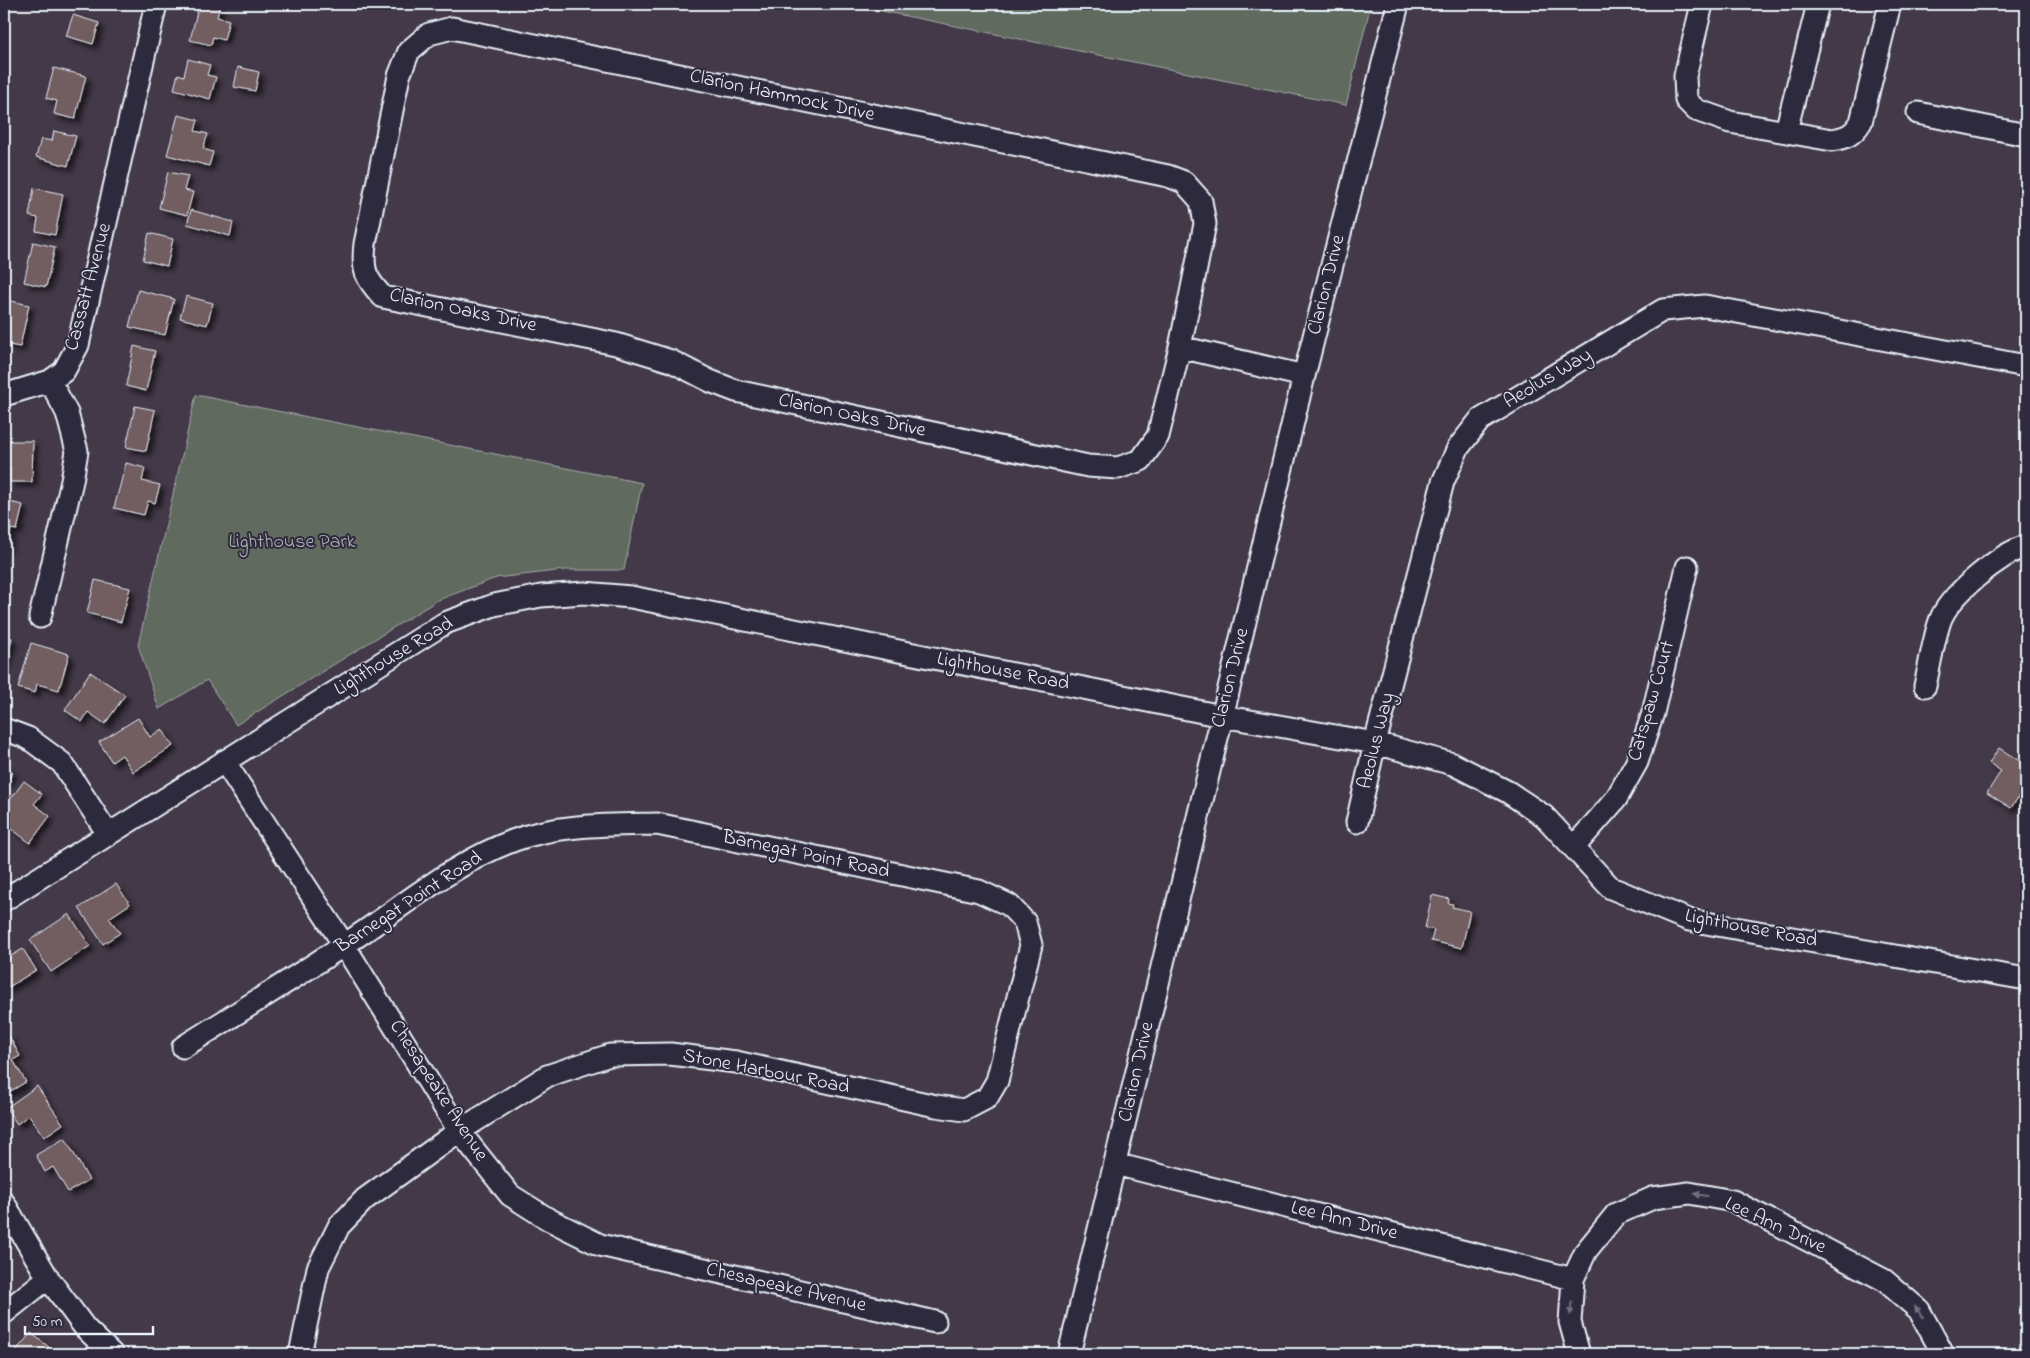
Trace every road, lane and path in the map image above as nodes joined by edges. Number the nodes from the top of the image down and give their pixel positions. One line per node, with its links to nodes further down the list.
1 (156, 4): 13 (street, Cassatt Avenue)
2 (1398, 4): 12 (street, Clarion Drive)
3 (1702, 4): 8 (street)
4 (1818, 4): 8 (street)
5 (1890, 4): 8 (street)
6 (1918, 113): 7 (street)
7 (2025, 129)
8 (1786, 131)
9 (365, 244): 10 (street, Clarion Oaks Drive); 10 (street, Clarion Hammock Drive)
10 (1180, 347): 12 (street)
11 (2026, 366): 21 (street, Aeolus Way)
12 (1304, 376): 19 (street, Clarion Drive)
13 (50, 381): 14 (street); 17 (street)
14 (4, 395)
15 (2026, 546): 18 (street)
16 (1687, 567): 25 (street, Catspaw Court)
17 (40, 617)
18 (1925, 686)
19 (1222, 716): 21 (street, Lighthouse Road); 22 (street, Lighthouse Road); 32 (street, Clarion Drive)
20 (4, 730): 24 (street)
21 (1375, 743): 23 (street, Aeolus Way); 25 (street, Lighthouse Road)
22 (224, 761): 24 (street, Lighthouse Road); 28 (street, Chesapeake Avenue)
23 (1357, 822)
24 (108, 834): 27 (street, Lighthouse Road)
25 (1574, 847): 29 (street, Lighthouse Road)
26 (979, 891): 28 (street, Barnegat Point Road); 31 (street, Stone Harbour Road)
27 (4, 900)
28 (344, 945): 30 (street, Barnegat Point Road); 31 (street, Chesapeake Avenue)
29 (2026, 979)
30 (183, 1046)
31 (460, 1131): 37 (street, Chesapeake Avenue); 39 (street, Stone Harbour Road)
32 (1115, 1164): 35 (street, Lee Ann Drive); 40 (street, Clarion Drive)
33 (4, 1204): 34 (street)
34 (48, 1278): 36 (street); 38 (street)
35 (1573, 1279): 41 (street, Lee Ann Drive, one-way to 41); 42 (street, Lee Ann Drive, one-way to 35)
36 (4, 1313)
37 (935, 1322)
38 (112, 1354)
39 (300, 1354)
40 (1069, 1354)
41 (1579, 1354)
42 (1943, 1354)

